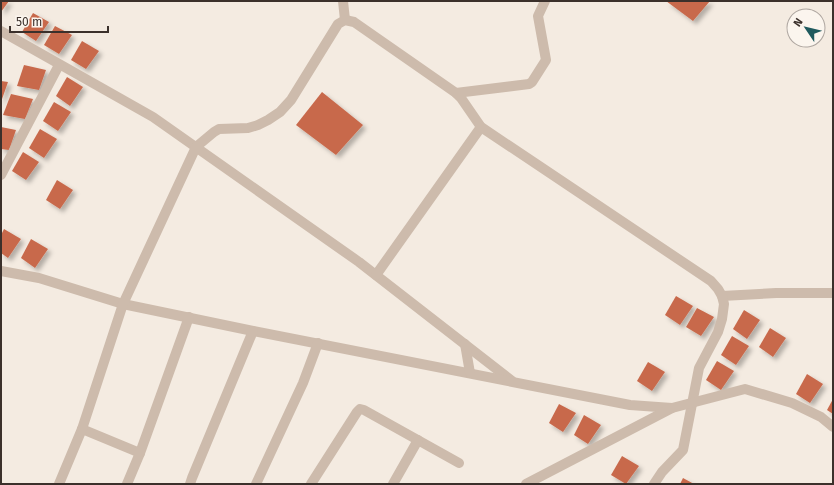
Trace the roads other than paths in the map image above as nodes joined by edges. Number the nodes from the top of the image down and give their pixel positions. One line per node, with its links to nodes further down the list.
1 (343, 1): 3 (street)
2 (545, 1): 6 (street)
3 (345, 20): 6 (street); 8 (street)
4 (1, 31): 5 (street)
5 (59, 64): 8 (street); 9 (street)
6 (456, 93): 7 (street)
7 (481, 127): 11 (street); 13 (street)
8 (196, 148): 11 (street); 14 (street)
9 (1, 175)
10 (1, 271): 14 (street)
11 (376, 275): 18 (street)
12 (833, 293): 13 (street)
13 (722, 296): 21 (street)
14 (123, 304): 15 (street); 24 (street)
15 (189, 317): 16 (street); 26 (street)
16 (253, 331): 17 (street); 30 (street)
17 (318, 343): 19 (street); 31 (street)
18 (465, 344): 19 (street); 20 (street)
19 (470, 373): 20 (street)
20 (514, 382): 22 (street)
21 (693, 403): 22 (street); 23 (street); 35 (street)
22 (672, 408): 34 (street)
23 (833, 427)
24 (82, 429): 26 (street); 28 (street)
25 (418, 440): 27 (street); 32 (street); 33 (street)
26 (140, 453): 29 (street)
27 (459, 464)
28 (60, 484)
29 (128, 484)
30 (190, 484)
31 (256, 484)
32 (311, 484)
33 (393, 484)
34 (526, 484)
35 (654, 484)

